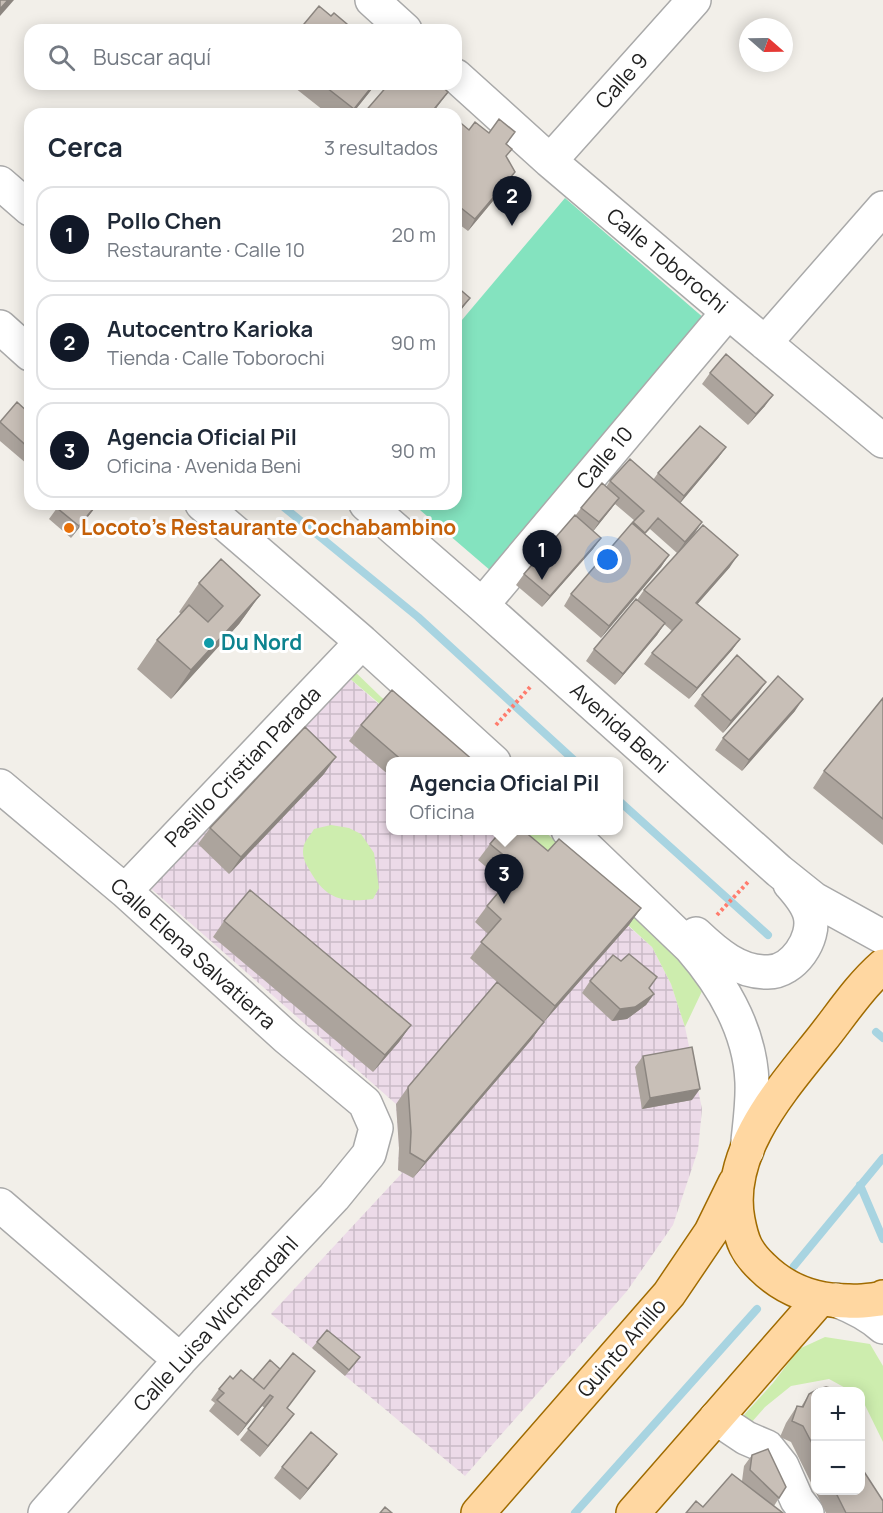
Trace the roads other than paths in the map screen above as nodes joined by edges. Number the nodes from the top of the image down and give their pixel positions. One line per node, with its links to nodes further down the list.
1 (372, 0): 3 (street)
2 (694, 0): 5 (street, Calle 9)
3 (398, 24)
4 (462, 81): 5 (street, Calle Toborochi)
5 (550, 161): 9 (street, Calle Toborochi)
6 (0, 183): 7 (street)
7 (24, 204)
8 (883, 208): 10 (street)
9 (728, 312): 10 (street, Calle Toborochi); 14 (street, Calle 10)
10 (765, 344): 11 (street, Calle Toborochi)
11 (883, 441)
12 (209, 510): 15 (street)
13 (373, 510): 14 (street, Avenida Beni)
14 (482, 605): 22 (street, Avenida Beni)
15 (362, 642): 16 (street); 23 (street, Pasillo Cristian Parada)
16 (431, 705): 17 (street); 18 (street)
17 (411, 730)
18 (489, 757)
19 (0, 786): 23 (street, Calle Elena Salvatierra)
20 (572, 835): 27 (street)
21 (589, 835): 22 (street)
22 (765, 875): 24 (street, Avenida Beni)
23 (125, 891): 26 (street, Calle Elena Salvatierra)
24 (883, 937)
25 (873, 977): 27 (main road, Quinto Anillo)
26 (376, 1128): 32 (street, Calle Luisa Wichtendahl)
27 (745, 1158): 30 (main road, Quinto Anillo); 35 (main road, Quinto Anillo)
28 (0, 1205): 32 (street)
29 (883, 1297): 30 (main road, Quinto Anillo)
30 (828, 1299): 31 (street); 33 (main road)
31 (883, 1327)
32 (180, 1360): 34 (street, Calle Luisa Wichtendahl)
33 (716, 1418): 36 (main road); 37 (street)
34 (45, 1513)
35 (477, 1513)
36 (633, 1513)
37 (807, 1513)

